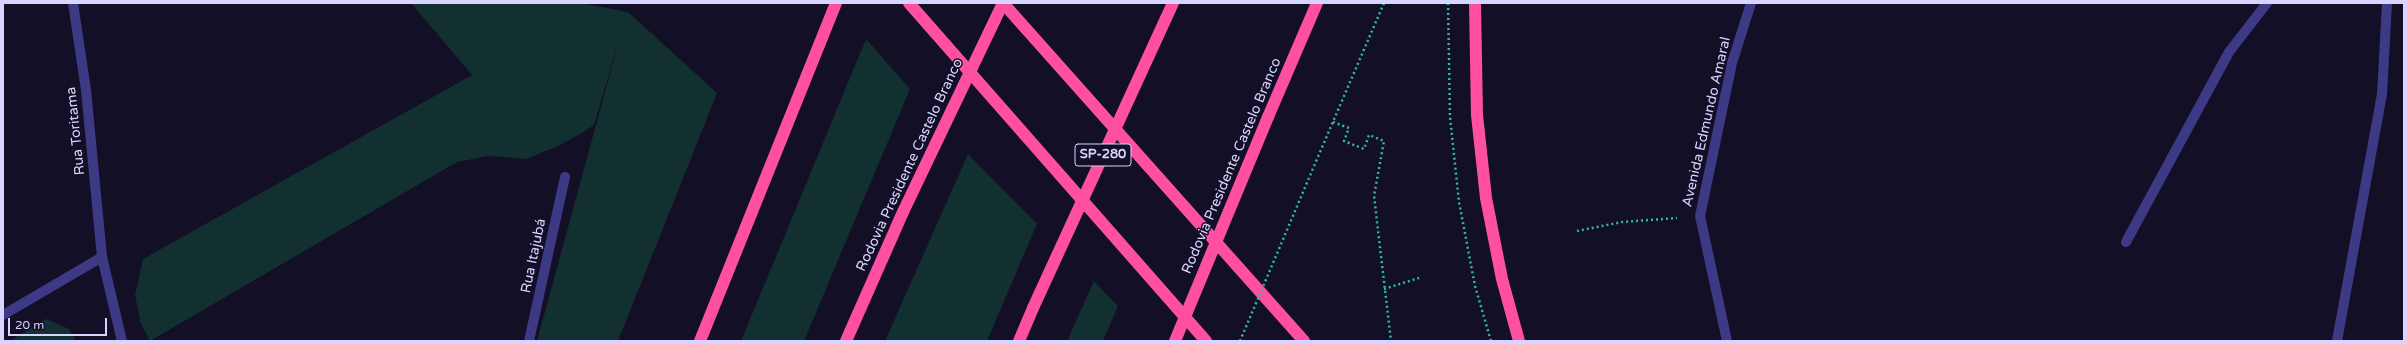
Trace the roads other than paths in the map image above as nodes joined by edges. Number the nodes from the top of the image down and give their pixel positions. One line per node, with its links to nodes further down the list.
1 (73, 3): 13 (street, Rua Toritama)
2 (836, 3): 17 (highway)
3 (909, 3): 21 (highway)
4 (1003, 3): 18 (highway, Rodovia Presidente Castelo Branco, bridge); 22 (highway)
5 (1174, 3): 19 (highway, SP-280, bridge)
6 (1317, 3): 20 (highway, Rodovia Presidente Castelo Branco, bridge)
7 (1476, 3): 23 (highway)
8 (1751, 3): 24 (street, Avenida Edmundo Amaral)
9 (2267, 3): 12 (street)
10 (2387, 3): 25 (street)
11 (565, 177): 16 (street, Rua Itajubá)
12 (2126, 242)
13 (102, 257): 14 (street); 15 (street, Rua Toritama)
14 (3, 315)
15 (122, 341)
16 (530, 341)
17 (700, 341)
18 (846, 341)
19 (1019, 341)
20 (1175, 341)
21 (1206, 341)
22 (1304, 341)
23 (1519, 341)
24 (1727, 341)
25 (2337, 341)

